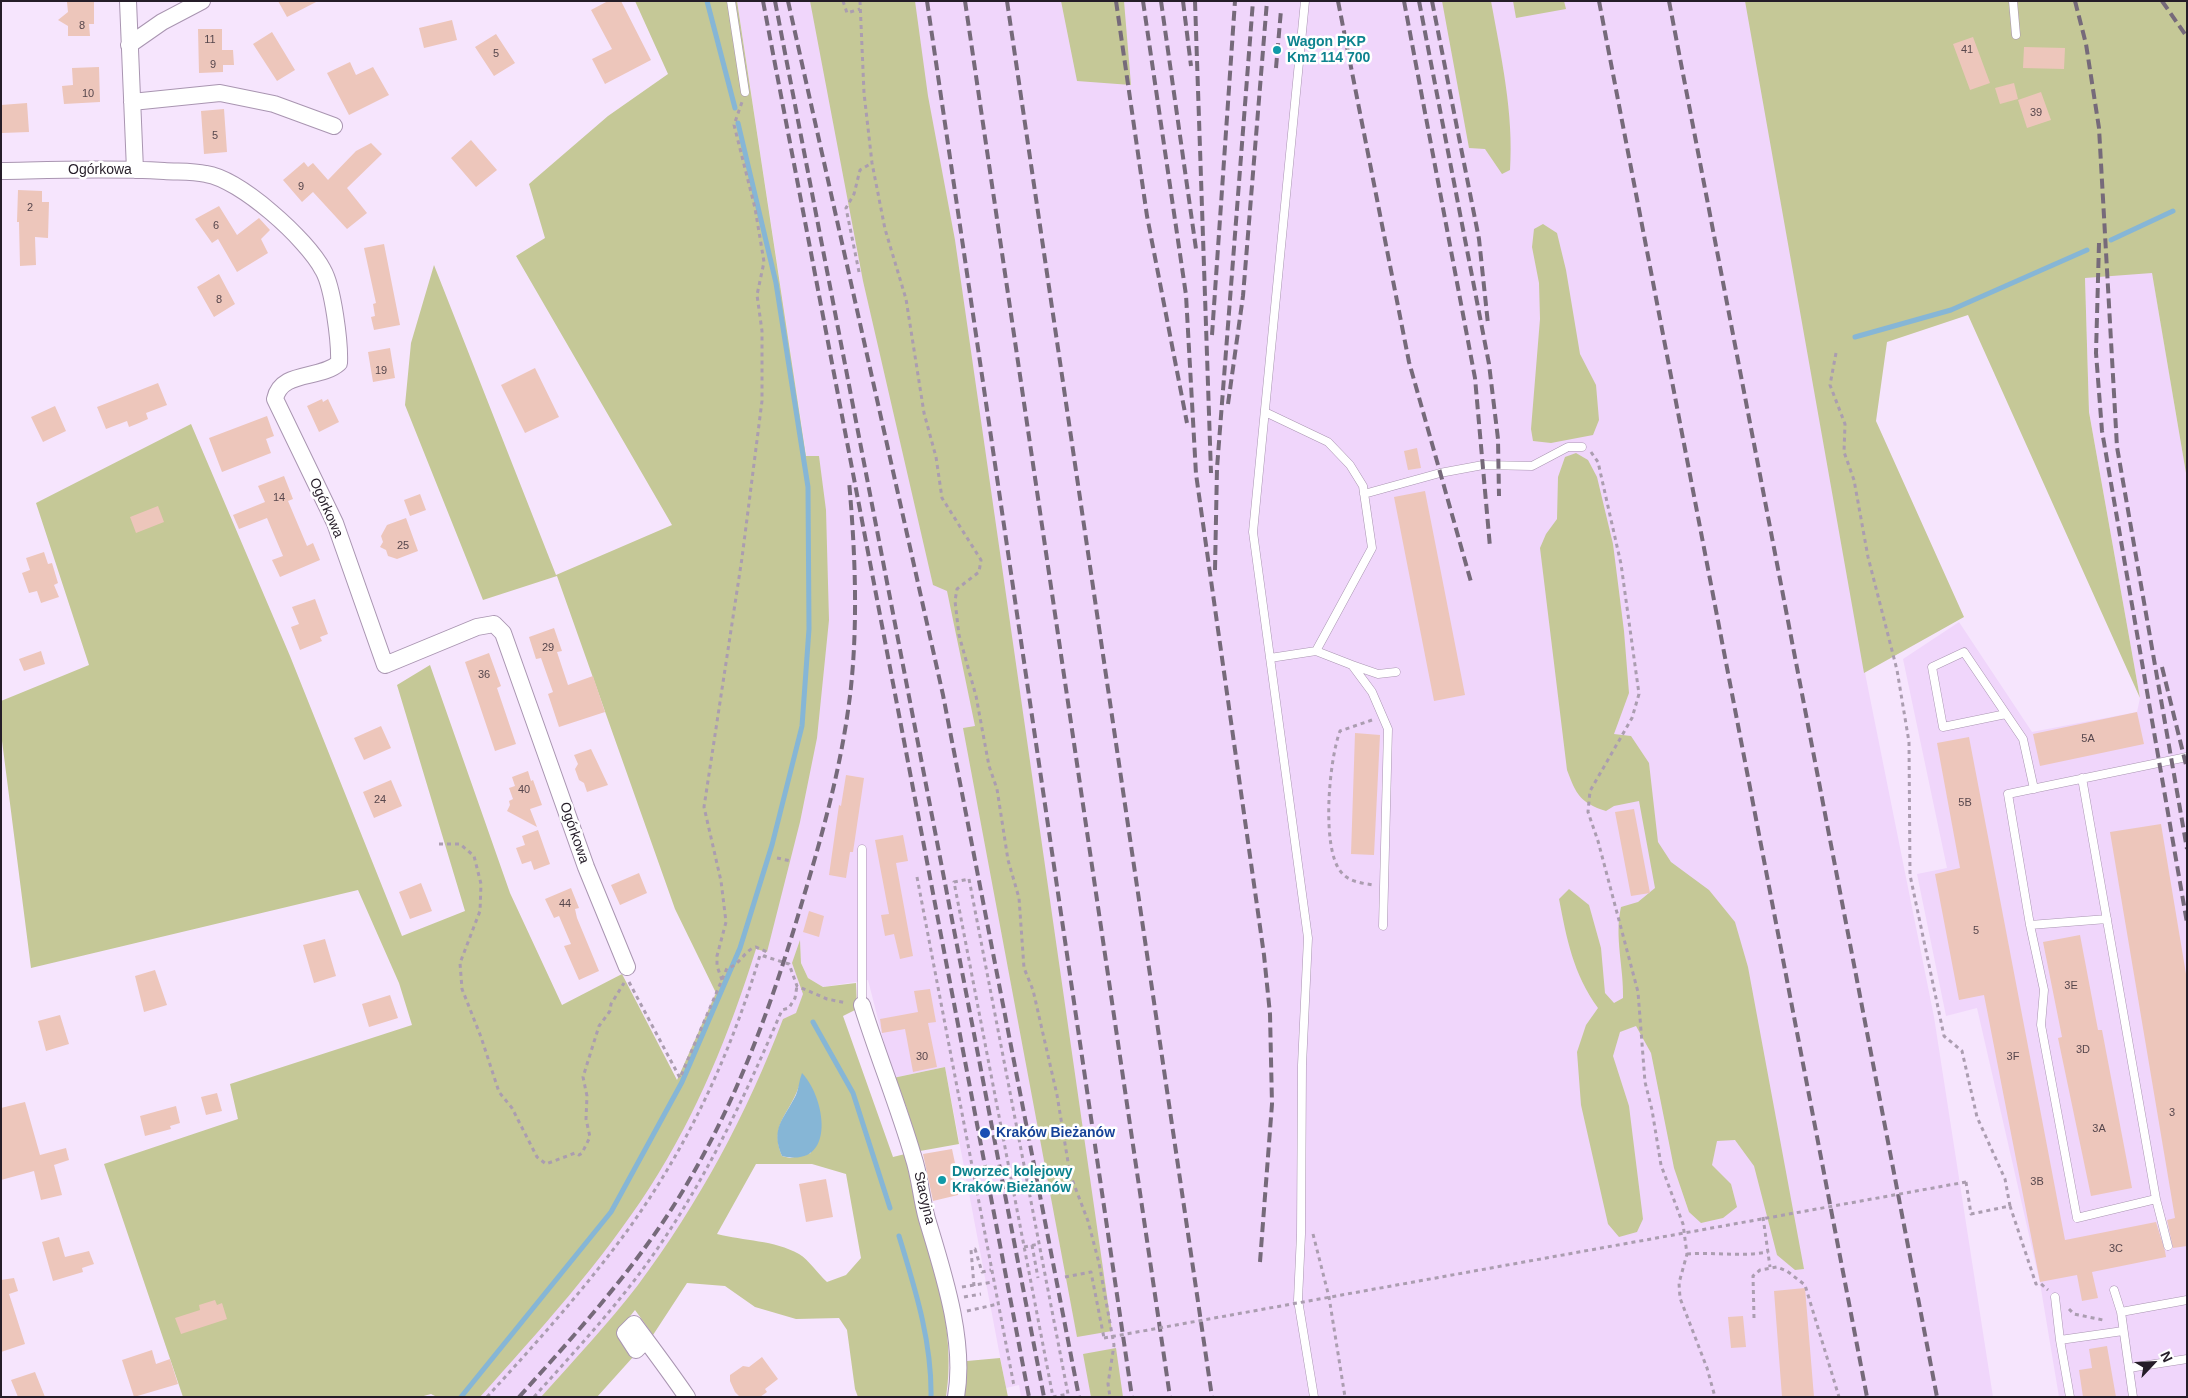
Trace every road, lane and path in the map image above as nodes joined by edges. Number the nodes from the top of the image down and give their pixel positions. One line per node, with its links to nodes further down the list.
1 (128, 1): 10 (street)
2 (202, 1): 10 (street)
3 (730, 1): 11 (lane)
4 (843, 1): 8 (path)
5 (860, 1): 8 (path)
6 (1305, 1): 19 (lane)
7 (2013, 1): 9 (lane)
8 (860, 9): 14 (path)
9 (2016, 35)
10 (129, 45): 12 (street)
11 (744, 92): 42 (path)
12 (132, 102): 13 (street); 15 (street)
13 (334, 126)
14 (872, 163): 17 (path); 84 (path)
15 (135, 170): 16 (street, Ogórkowa); 41 (street, Ogórkowa)
16 (1, 171)
17 (859, 272)
18 (1836, 353): 47 (path)
19 (1265, 412): 21 (lane); 23 (lane)
20 (1582, 447): 21 (lane); 55 (path)
21 (1364, 494): 22 (lane)
22 (1316, 652): 23 (lane); 24 (lane)
23 (1270, 658): 85 (lane)
24 (1352, 665): 25 (lane); 27 (lane)
25 (1396, 672)
26 (2006, 714): 26 (lane); 30 (lane)
27 (1383, 717): 36 (lane); 36 (path)
28 (2187, 757): 29 (lane)
29 (2082, 778): 30 (lane); 37 (lane)
30 (2034, 789): 38 (lane)
31 (439, 844): 42 (path)
32 (862, 849): 45 (lane)
33 (778, 858): 34 (path)
34 (791, 862)
35 (917, 877): 57 (path)
36 (1386, 888): 39 (lane)
37 (2107, 919): 38 (lane); 46 (lane)
38 (2030, 925): 46 (lane)
39 (1383, 926)
40 (765, 957): 42 (path); 43 (path); 80 (path)
41 (627, 967)
42 (722, 980)
43 (797, 986): 44 (path); 81 (path)
44 (827, 999)
45 (862, 1005): 83 (street, Stacyjna)
46 (2156, 1199): 52 (lane)
47 (2010, 1206): 48 (path, bridge); 67 (path)
48 (1763, 1217): 54 (path); 66 (path, bridge)
49 (1039, 1244): 50 (path); 53 (path); 53 (path)
50 (1032, 1245): 53 (path); 59 (path)
51 (1318, 1245): 66 (path)
52 (2168, 1246)
53 (1024, 1247)
54 (1768, 1252): 55 (path); 56 (path)
55 (1687, 1254): 87 (path)
56 (1770, 1267): 72 (path); 88 (path)
57 (991, 1270): 60 (path); 61 (path)
58 (1065, 1277): 66 (path, bridge)
59 (1038, 1278)
60 (993, 1282): 61 (path); 69 (path)
61 (974, 1286): 62 (path)
62 (956, 1287)
63 (2114, 1290): 71 (lane)
64 (981, 1294): 65 (path)
65 (965, 1297)
66 (1329, 1297): 86 (path)
67 (2055, 1297): 73 (path); 76 (lane)
68 (2187, 1300): 71 (lane)
69 (998, 1304): 70 (path); 79 (path)
70 (962, 1312)
71 (2121, 1312): 74 (lane)
72 (1754, 1318)
73 (2112, 1322)
74 (2124, 1331): 76 (lane); 78 (lane)
75 (646, 1340): 82 (street)
76 (2060, 1340): 89 (lane)
77 (2187, 1359): 78 (lane)
78 (2129, 1368): 90 (lane)
79 (1014, 1386)
80 (487, 1397)
81 (534, 1397)
82 (687, 1397)
83 (956, 1397)
84 (1110, 1397)
85 (1314, 1397)
86 (1345, 1397)
87 (1715, 1397)
88 (1838, 1397)
89 (2070, 1397)
90 (2133, 1397)

